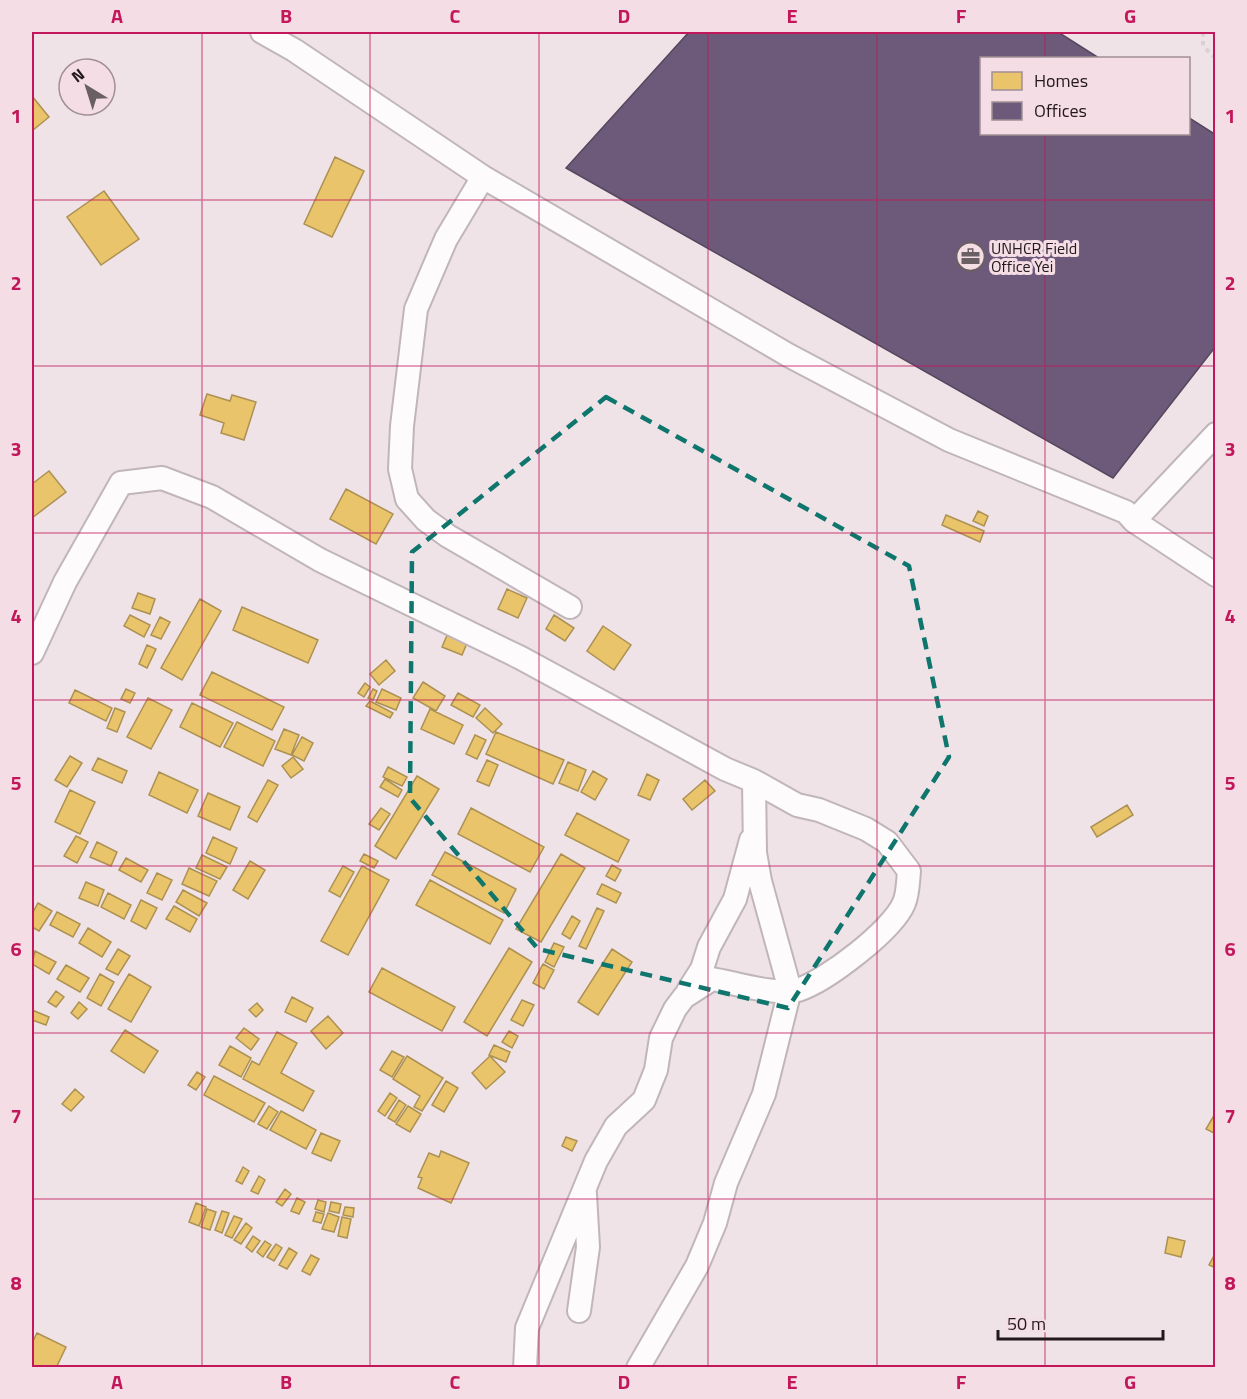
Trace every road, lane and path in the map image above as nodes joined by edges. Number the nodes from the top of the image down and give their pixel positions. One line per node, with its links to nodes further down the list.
1 (262, 32): 4 (street)
2 (1203, 32): 3 (path)
3 (1215, 59)
4 (483, 177): 6 (street); 8 (street)
5 (1215, 434): 6 (street)
6 (1134, 521): 7 (street)
7 (1215, 575)
8 (570, 607)
9 (32, 653): 10 (street)
10 (754, 781): 11 (street); 12 (street)
11 (754, 830): 12 (street); 13 (street)
12 (790, 990): 13 (street); 17 (street)
13 (684, 996): 14 (street)
14 (585, 1187): 15 (street); 16 (street)
15 (579, 1311)
16 (525, 1368)
17 (638, 1368)

